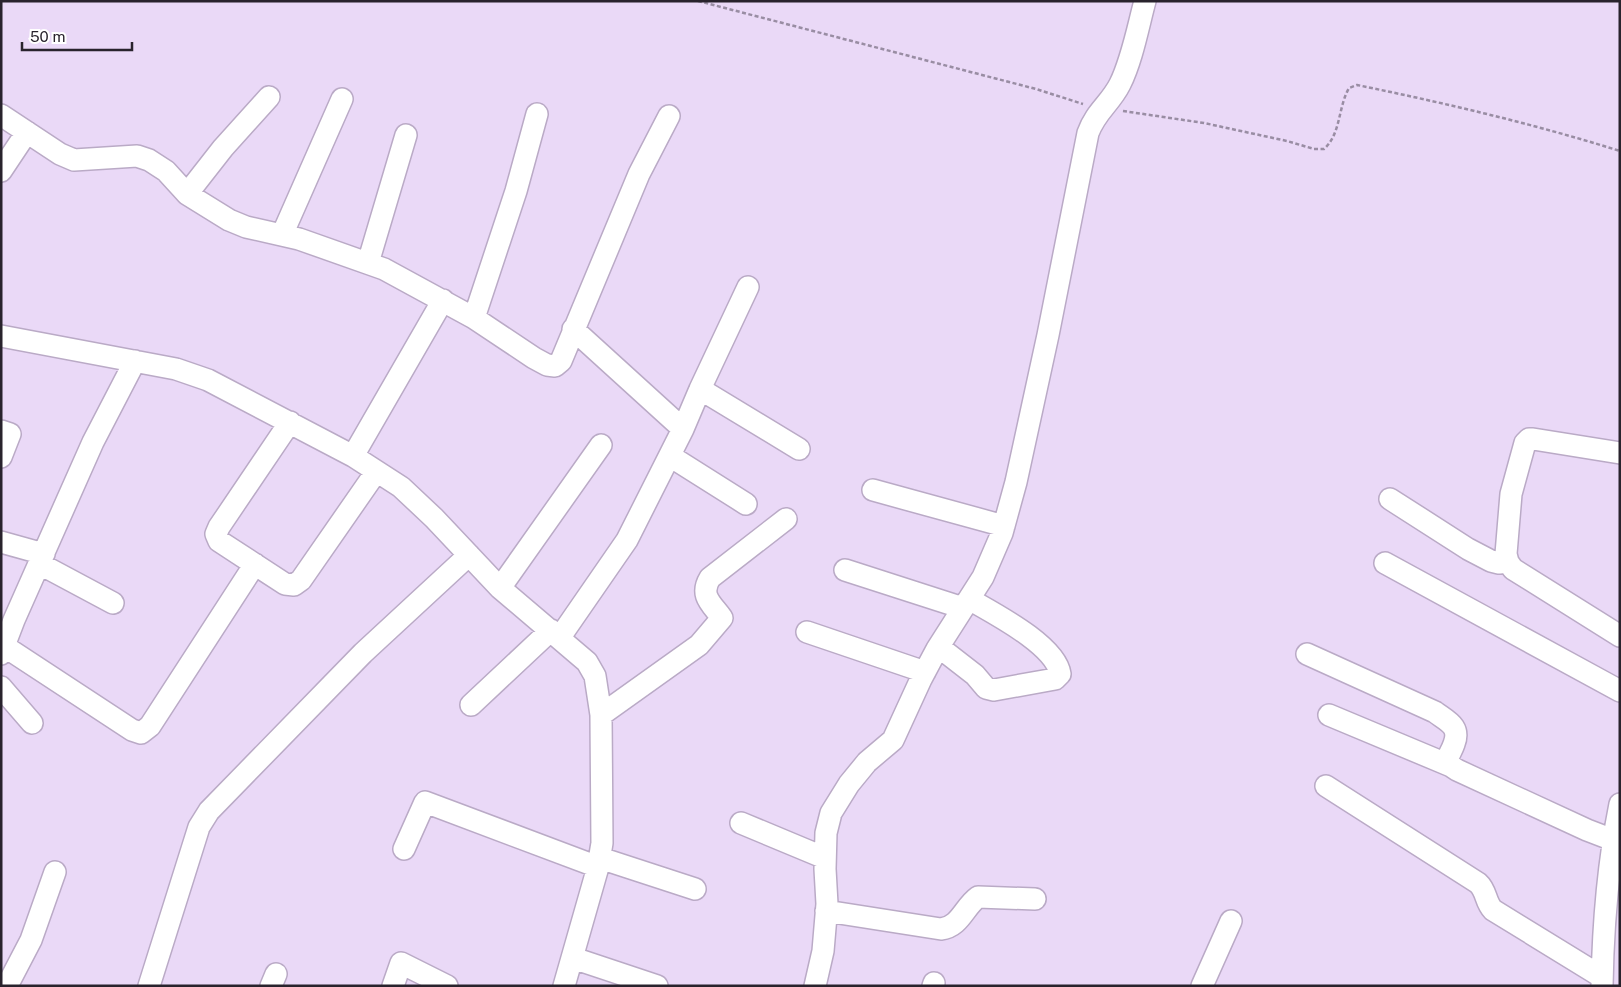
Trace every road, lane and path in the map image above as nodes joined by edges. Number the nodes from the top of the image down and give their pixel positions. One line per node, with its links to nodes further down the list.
1 (698, 1): 5 (path)
2 (1145, 1): 5 (street)
3 (269, 97): 13 (street)
4 (342, 100): 14 (street)
5 (1102, 108): 11 (path); 37 (street)
6 (536, 114): 18 (street)
7 (1, 115): 9 (street)
8 (668, 116): 19 (street)
9 (27, 132): 12 (street); 13 (street)
10 (406, 135): 15 (street)
11 (1620, 151)
12 (1, 171)
13 (188, 194): 14 (street)
14 (282, 235): 15 (street)
15 (368, 263): 17 (street)
16 (748, 287): 22 (street)
17 (443, 300): 18 (street); 29 (street)
18 (474, 318): 19 (street)
19 (573, 329): 24 (street)
20 (1, 336): 21 (street)
21 (135, 361): 23 (street); 40 (street)
22 (700, 389): 24 (street); 27 (street)
23 (290, 422): 29 (street); 43 (street)
24 (683, 429): 30 (street)
25 (1, 431): 31 (street)
26 (601, 445): 45 (street)
27 (799, 449)
28 (1620, 453): 41 (street)
29 (353, 456): 32 (street)
30 (670, 456): 35 (street); 49 (street)
31 (1, 457)
32 (376, 472): 39 (street); 43 (street)
33 (872, 490): 37 (street)
34 (1390, 499): 41 (street)
35 (746, 504)
36 (786, 519): 58 (street)
37 (1004, 526): 47 (street)
38 (1, 542): 40 (street)
39 (469, 555): 45 (street); 78 (street)
40 (42, 559): 46 (street); 52 (street)
41 (1508, 562): 50 (street)
42 (1385, 563): 56 (street)
43 (255, 564): 52 (street)
44 (845, 570): 47 (street)
45 (500, 588): 49 (street)
46 (113, 603)
47 (966, 604): 51 (street); 51 (street)
48 (807, 632): 54 (street)
49 (555, 634): 57 (street); 58 (street)
50 (1620, 636)
51 (939, 646): 54 (street)
52 (3, 650)
53 (1307, 654): 61 (street)
54 (925, 672): 67 (street)
55 (1, 687): 60 (street)
56 (1620, 691)
57 (471, 705)
58 (601, 715): 68 (street)
59 (1329, 715): 61 (street)
60 (32, 723)
61 (1451, 766): 65 (street)
62 (1326, 786): 76 (street)
63 (1619, 812): 65 (street)
64 (741, 823): 67 (street)
65 (1613, 840): 73 (street)
66 (404, 849): 68 (street)
67 (825, 858): 72 (street)
68 (599, 862): 70 (street); 75 (street)
69 (54, 872): 77 (street)
70 (695, 889)
71 (1035, 899): 72 (street)
72 (826, 911): 83 (street)
73 (1612, 919): 76 (street)
74 (1231, 921): 84 (street)
75 (574, 958): 81 (street); 82 (street)
76 (1602, 982)
77 (7, 986)
78 (149, 986)
79 (394, 986): 80 (street)
80 (447, 986)
81 (564, 986)
82 (657, 986)
83 (815, 986)
84 (1202, 986)

